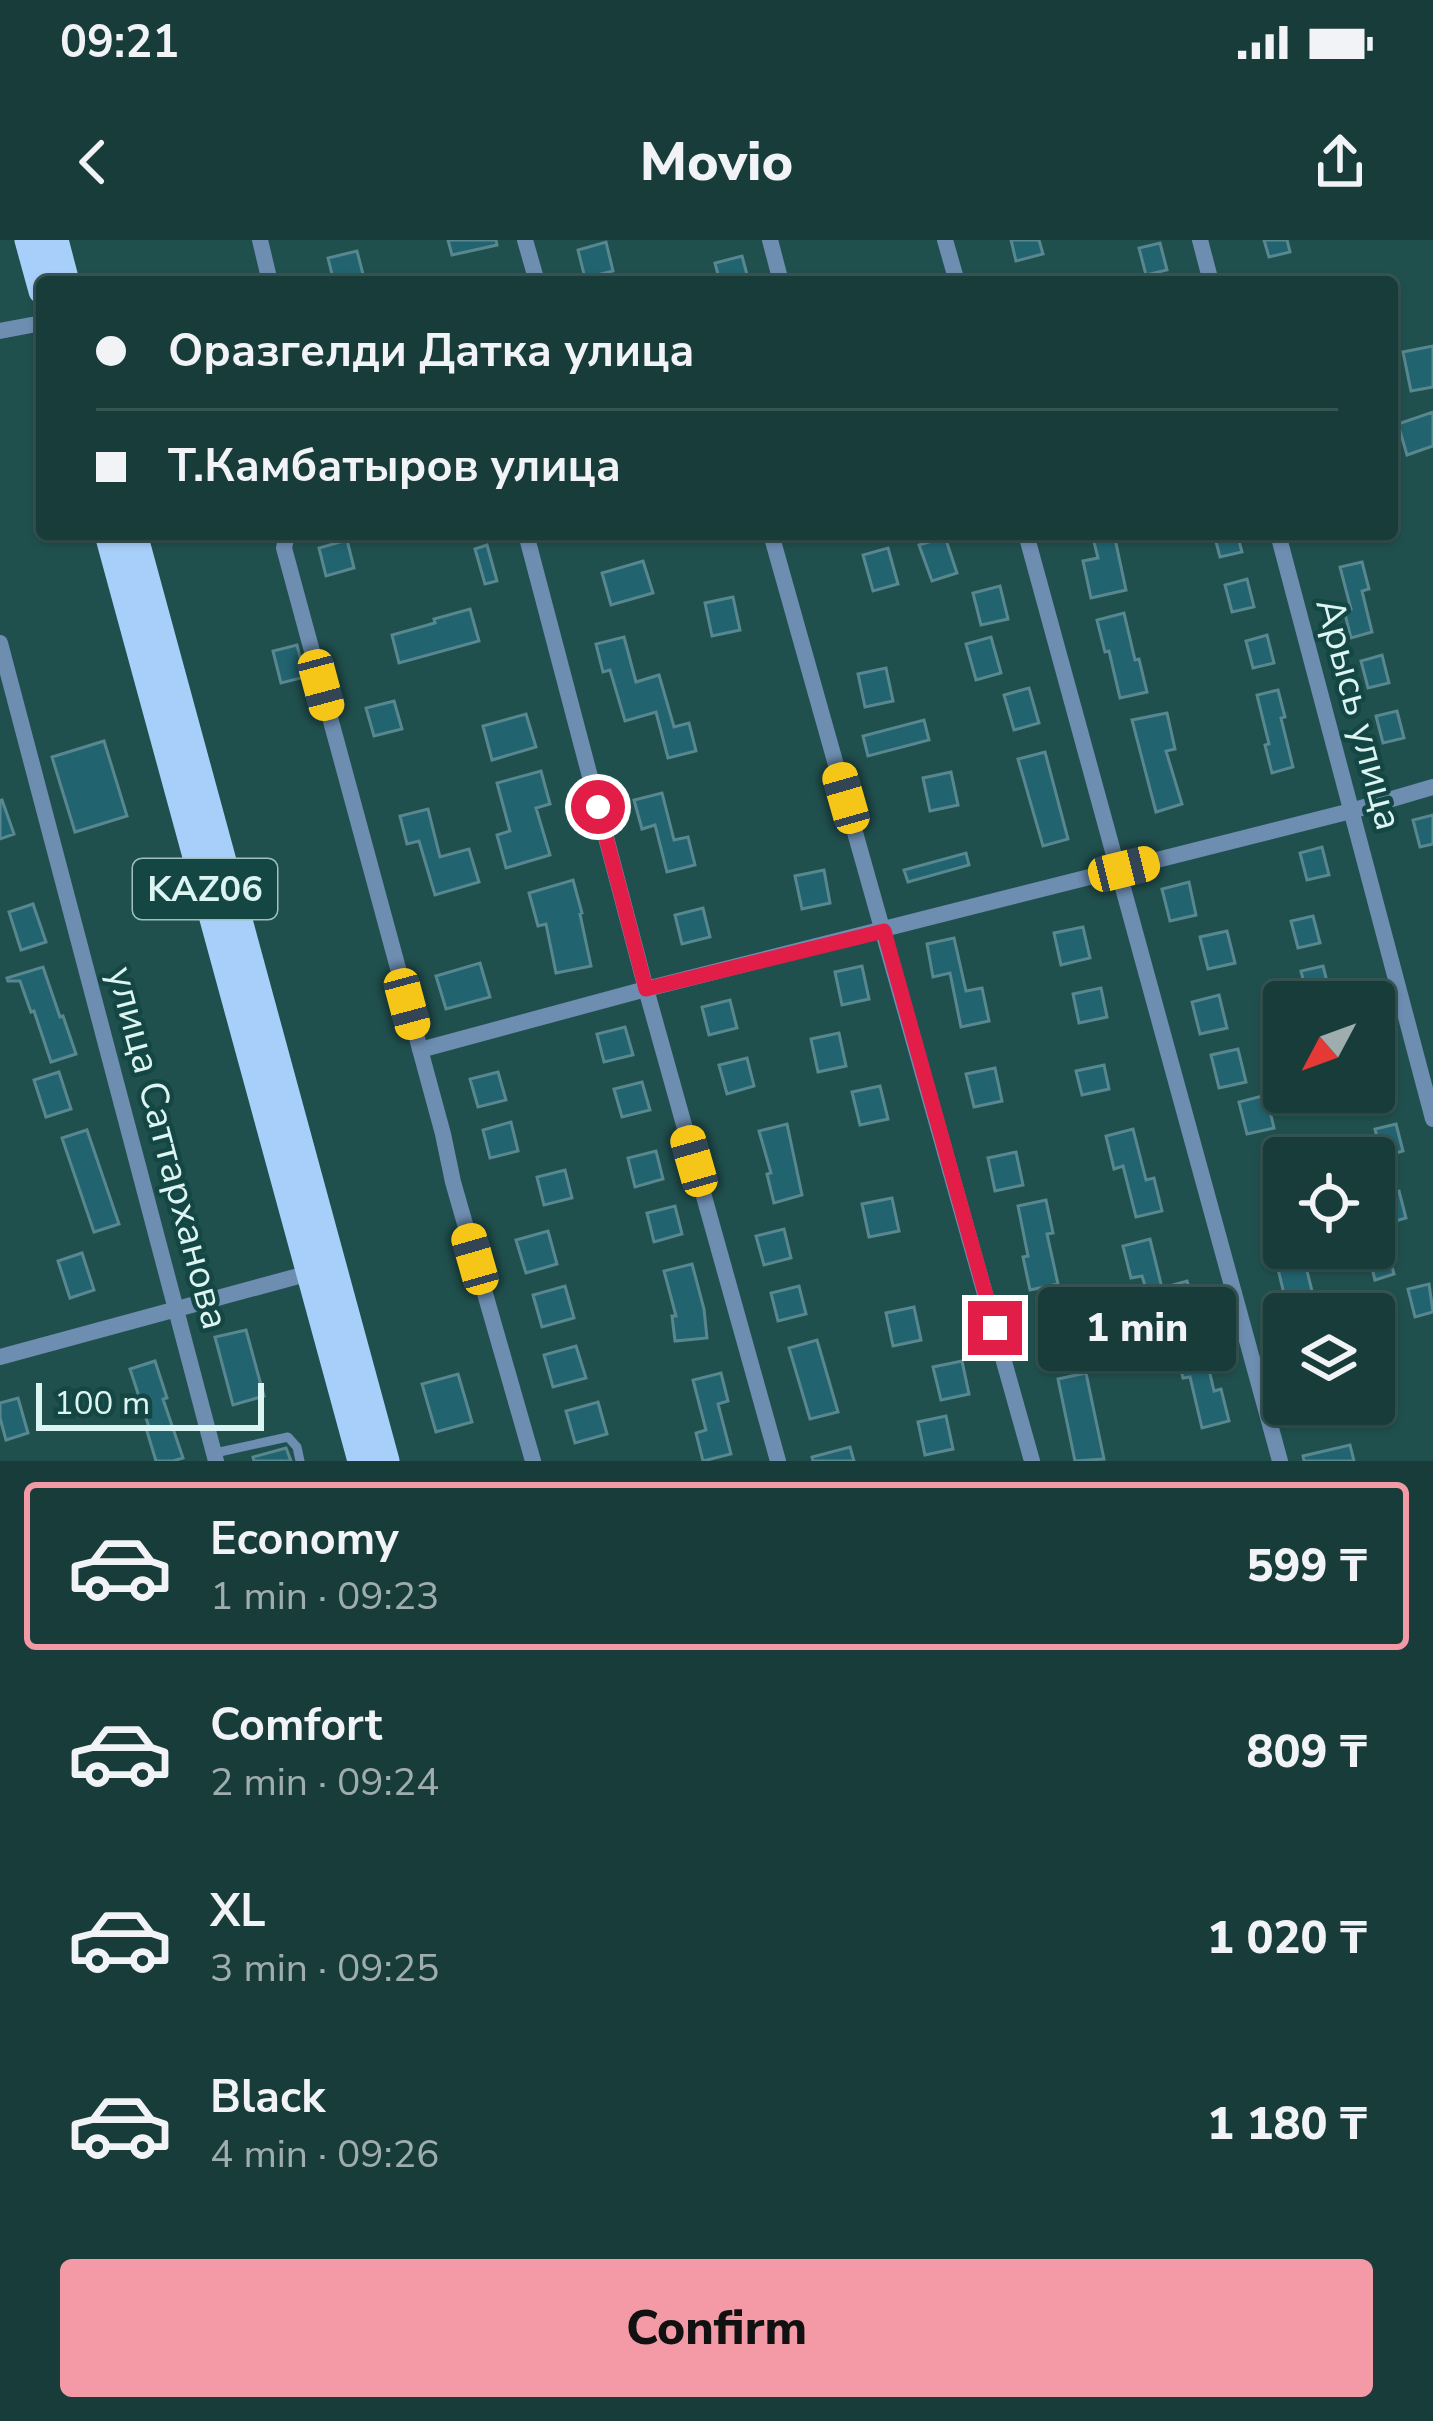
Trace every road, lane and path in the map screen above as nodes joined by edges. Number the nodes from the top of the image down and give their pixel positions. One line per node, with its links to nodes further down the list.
1 (1, 240): 8 (main road)
2 (55, 240): 9 (main road)
3 (260, 240): 10 (street)
4 (526, 240): 11 (street)
5 (770, 240): 12 (street)
6 (946, 240): 13 (street)
7 (1200, 240): 14 (street)
8 (35, 265)
9 (64, 276)
10 (269, 276)
11 (535, 276)
12 (779, 276)
13 (955, 276)
14 (1209, 276)
15 (36, 324): 16 (street)
16 (0, 331)
17 (110, 540): 32 (main road, KАZ06)
18 (136, 540): 32 (main road, KАZ06)
19 (286, 540): 30 (street)
20 (528, 540): 29 (street)
21 (773, 540): 28 (street)
22 (1028, 540): 27 (street)
23 (1280, 540): 26 (street, Арысь улица)
24 (0, 643): 34 (street, улица Саттарханова)
25 (1433, 788): 26 (street)
26 (1351, 811): 27 (street); 31 (street, Арысь улица)
27 (1118, 871): 28 (street); 43 (street)
28 (884, 931): 29 (street); 42 (street)
29 (646, 989): 30 (street); 41 (street)
30 (419, 1050): 40 (street)
31 (1433, 1119)
32 (286, 1137): 33 (main road, KАZ06)
33 (321, 1270): 34 (street); 38 (main road, KАZ06); 39 (main road, KАZ06)
34 (176, 1309): 35 (street); 36 (street, улица Саттарханова)
35 (0, 1357)
36 (215, 1457): 37 (lane)
37 (301, 1461)
38 (361, 1461)
39 (386, 1461)
40 (532, 1461)
41 (778, 1461)
42 (1032, 1461)
43 (1280, 1461)

